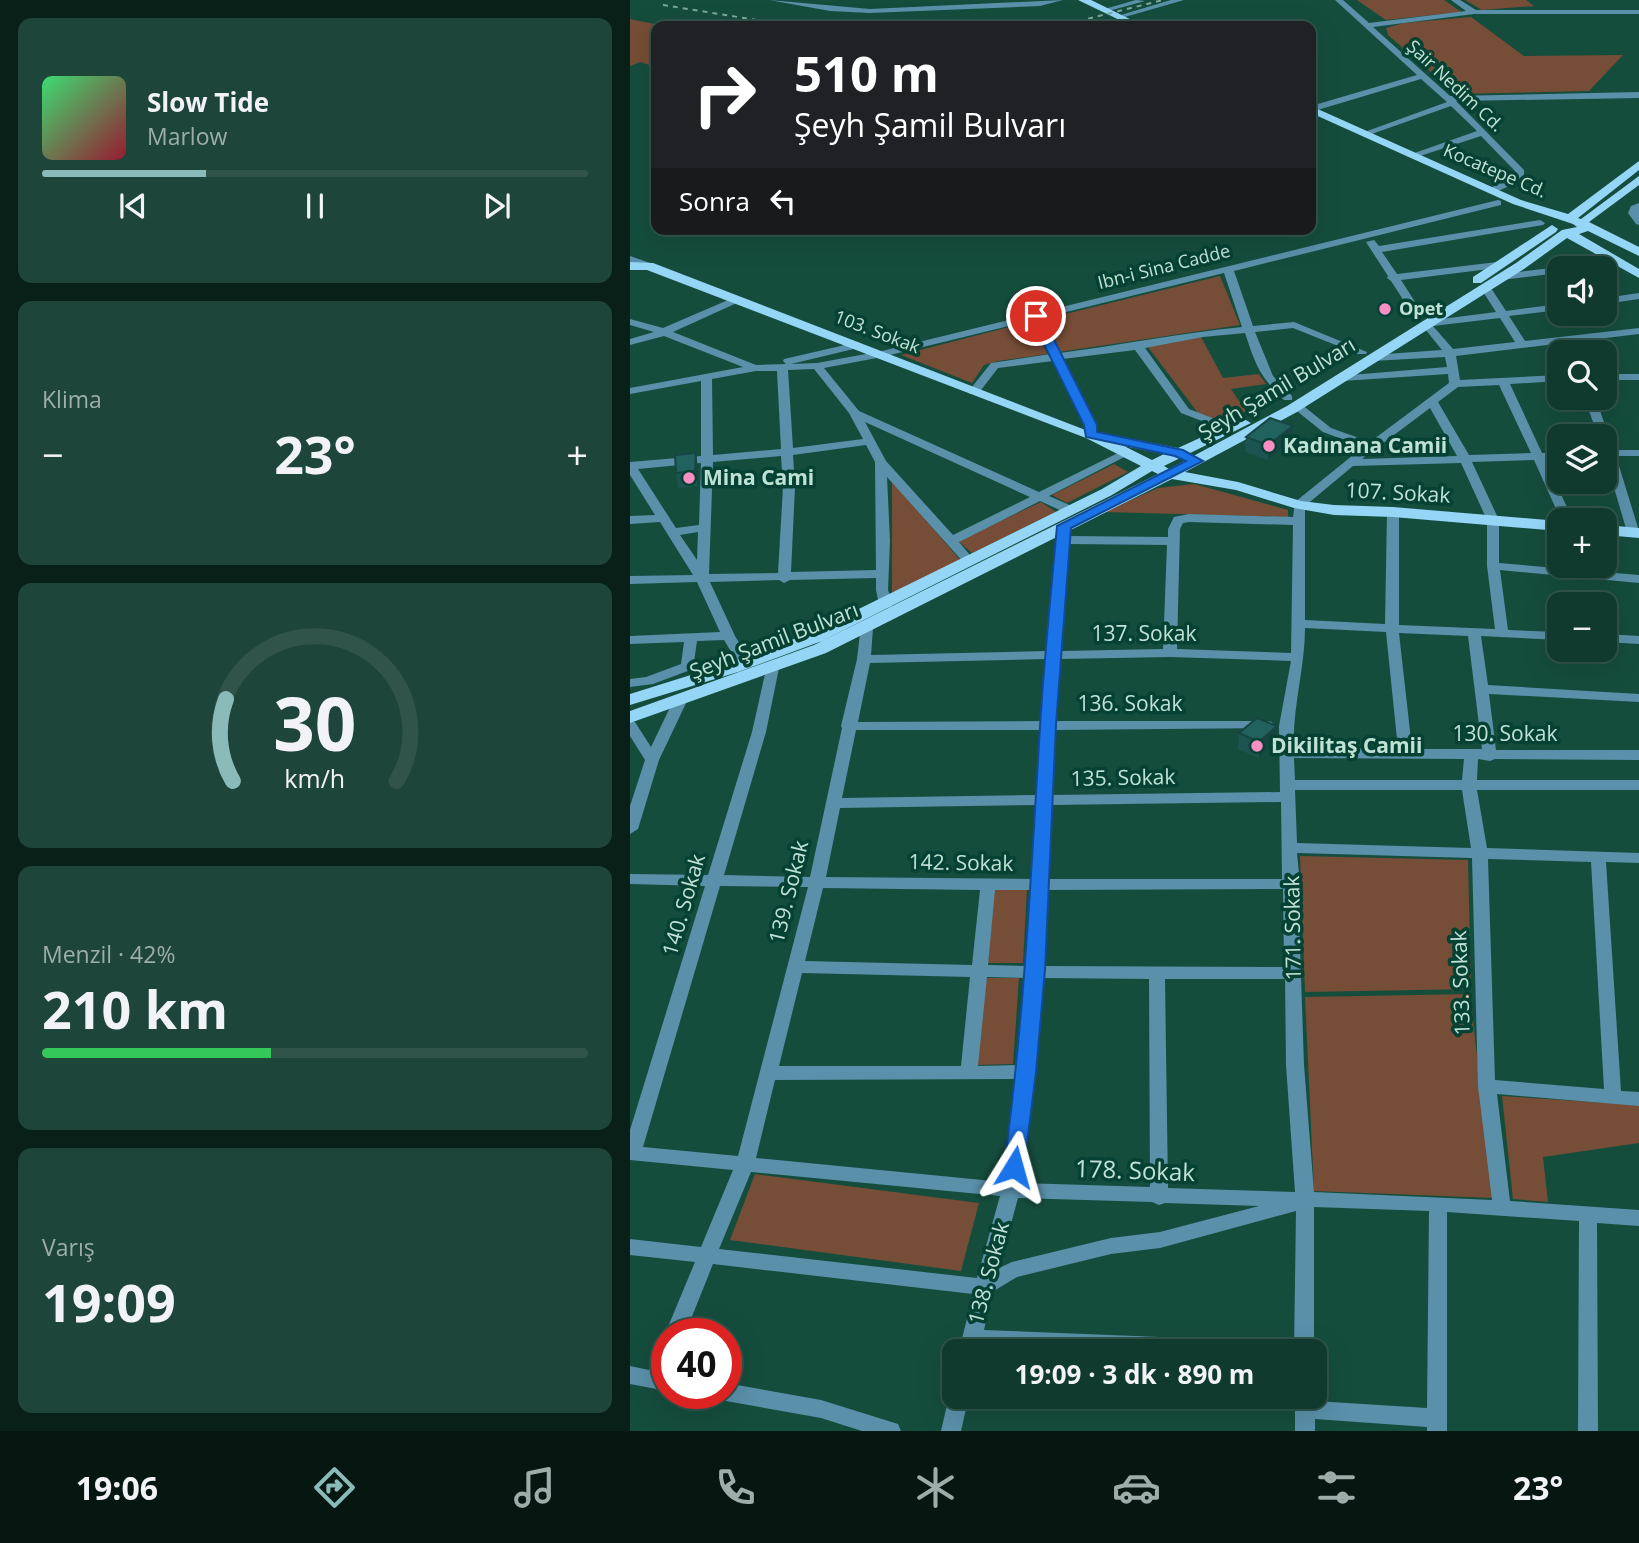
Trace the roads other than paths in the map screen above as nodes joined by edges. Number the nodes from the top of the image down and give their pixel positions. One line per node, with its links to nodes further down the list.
1 (773, 0): 11 (street)
2 (946, 0): 13 (street)
3 (1059, 0): 10 (street)
4 (1083, 0): 14 (main road)
5 (1133, 0): 12 (street)
6 (1147, 0): 12 (street)
7 (1180, 0): 17 (street)
8 (1339, 0): 19 (street, Şair Nedim Cd.)
9 (1455, 0): 15 (street)
10 (1036, 2): 13 (street)
11 (815, 3): 13 (street)
12 (1121, 5): 14 (street)
13 (958, 6)
14 (1105, 10): 17 (main road)
15 (1474, 12): 16 (street); 19 (street)
16 (1639, 12)
17 (1118, 16): 18 (main road)
18 (1128, 21)
19 (1368, 25): 20 (street, Şair Nedim Cd.)
20 (1422, 76): 22 (street, Şair Nedim Cd.); 23 (street)
21 (1639, 95): 22 (street)
22 (1450, 101): 25 (street, Şair Nedim Cd.); 26 (street)
23 (1316, 108)
24 (1316, 111): 26 (main road, Kocatepe Cd.)
25 (1483, 132): 27 (street); 30 (street, Şair Nedim Cd.)
26 (1363, 134): 27 (main road, Kocatepe Cd.)
27 (1411, 156): 30 (main road, Kocatepe Cd.); 32 (main road, Kocatepe Cd.)
28 (1639, 164): 33 (main road, Şeyh Şamil Bulvarı)
29 (1638, 181): 36 (main road, Şeyh Şamil Bulvarı)
30 (1491, 191): 31 (main road, Kocatepe Cd.)
31 (1517, 202): 33 (main road); 36 (main road, Kocatepe Cd.)
32 (1498, 203): 36 (main road, Kocatepe Cd.); 37 (street, Ibn-i Sina Cadde)
33 (1590, 203): 36 (main road, Şeyh Şamil Bulvarı)
34 (1639, 206): 35 (street)
35 (1639, 222)
36 (1564, 226): 38 (street); 39 (main road); 45 (main road, Şeyh Şamil Bulvarı); 46 (main road)
37 (1366, 235): 38 (street); 43 (street, Ibn-i Sina Cadde)
38 (1375, 250): 47 (street)
39 (1639, 252)
40 (630, 259): 42 (street, 103. Sokak)
41 (630, 266): 42 (main road, 103. Sokak)
42 (649, 266): 50 (main road, 103. Sokak)
43 (1228, 269): 54 (street, Ibn-i Sina Cadde); 57 (street)
44 (1547, 270): 45 (street)
45 (1500, 271): 47 (street); 48 (main road, Şeyh Şamil Bulvarı); 55 (main road, Şeyh Şamil Bulvarı)
46 (1639, 274)
47 (1392, 278): 55 (street)
48 (1485, 287): 53 (street); 55 (main road, Şeyh Şamil Bulvarı)
49 (1639, 296): 51 (street)
50 (734, 300): 59 (street); 62 (main road, 103. Sokak)
51 (1617, 300)
52 (1547, 308): 53 (street)
53 (1503, 314): 55 (street); 61 (street)
54 (1036, 316): 65 (street, Ibn-i Sina Cadde); 67 (street)
55 (1422, 320): 64 (street); 66 (main road, Şeyh Şamil Bulvarı)
56 (630, 322): 59 (street)
57 (1247, 328): 63 (street); 66 (street); 82 (street)
58 (1639, 331): 61 (street)
59 (664, 332): 60 (street); 70 (street)
60 (630, 342)
61 (1522, 344): 64 (street)
62 (858, 345): 65 (main road, 103. Sokak); 70 (street)
63 (1138, 346): 67 (street); 84 (street)
64 (1450, 353): 66 (street); 71 (street)
65 (882, 354): 68 (street, Ibn-i Sina Cadde); 80 (main road, 103. Sokak)
66 (1367, 355): 75 (main road, Şeyh Şamil Bulvarı); 82 (main road, Şeyh Şamil Bulvarı)
67 (1055, 356): 80 (street); 85 (street)
68 (817, 366): 69 (street, Ibn-i Sina Cadde); 83 (street)
69 (782, 367): 70 (street, Ibn-i Sina Cadde); 88 (street)
70 (756, 368): 72 (street, Ibn-i Sina Cadde)
71 (1453, 370): 75 (street); 78 (street)
72 (706, 377): 79 (street, Ibn-i Sina Cadde); 95 (street)
73 (1617, 377): 74 (street)
74 (1639, 377)
75 (1342, 378): 82 (main road, Şeyh Şamil Bulvarı)
76 (1547, 379): 77 (street)
77 (1503, 382): 78 (street); 93 (street)
78 (1455, 384): 81 (street)
79 (630, 391)
80 (974, 392): 85 (main road, 103. Sokak)
81 (1431, 400): 87 (street); 96 (street)
82 (1292, 402): 84 (main road, Şeyh Şamil Bulvarı); 87 (street); 97 (main road, Şeyh Şamil Bulvarı)
83 (854, 412): 86 (street); 105 (street)
84 (1231, 429): 90 (main road, Şeyh Şamil Bulvarı)
85 (1091, 435): 89 (main road, 103. Sokak); 90 (main road, 103. Sokak)
86 (871, 441): 88 (street); 98 (street)
87 (1371, 446): 99 (street)
88 (788, 452): 95 (street); 125 (street)
89 (1128, 452): 100 (main road, 103. Sokak); 105 (street)
90 (1179, 453): 97 (main road, 103. Sokak); 100 (main road, Şeyh Şamil Bulvarı)
91 (1617, 453): 92 (street)
92 (1639, 453)
93 (1539, 457): 94 (street); 96 (street); 106 (street)
94 (1547, 457)
95 (707, 459): 101 (street); 114 (street)
96 (1465, 459): 99 (street); 112 (street)
97 (1196, 461): 102 (main road, Şeyh Şamil Bulvarı); 104 (main road, 103. Sokak)
98 (881, 462): 119 (street); 123 (street)
99 (1348, 463): 109 (street)
100 (1153, 465): 102 (main road, 103. Sokak); 107 (main road, Şeyh Şamil Bulvarı)
101 (630, 466): 110 (street)
102 (1169, 474): 104 (main road, 103. Sokak); 118 (main road, Şeyh Şamil Bulvarı)
103 (1617, 478): 117 (street)
104 (1237, 486): 109 (main road, 107. Sokak)
105 (1043, 496): 107 (street); 119 (street)
106 (1562, 508)
107 (1070, 510): 121 (main road, Şeyh Şamil Bulvarı)
108 (1394, 512): 109 (main road, 107. Sokak); 112 (main road, 107. Sokak); 131 (street)
109 (1299, 513): 120 (street); 129 (street, 171. Sokak)
110 (662, 518): 111 (street); 116 (street)
111 (630, 520)
112 (1493, 520): 113 (main road, 107. Sokak); 122 (street)
113 (1547, 525)
114 (704, 528): 116 (street); 124 (street)
115 (1617, 531): 117 (main road)
116 (671, 532): 124 (street)
117 (1636, 532)
118 (1064, 533): 120 (street); 130 (main road, Şeyh Şamil Bulvarı); 141 (street, 138. Sokak)
119 (951, 541): 121 (street)
120 (1173, 541): 140 (street)
121 (968, 561): 128 (main road, Şeyh Şamil Bulvarı)
122 (1493, 566): 126 (street); 133 (street)
123 (883, 574): 125 (street); 128 (street)
124 (702, 578): 125 (street); 127 (street); 134 (street)
125 (784, 579)
126 (1639, 579)
127 (630, 580)
128 (886, 604): 144 (main road, Şeyh Şamil Bulvarı)
129 (1300, 624): 131 (street); 142 (street, 171. Sokak)
130 (866, 628): 143 (street, 139. Sokak); 145 (main road, Şeyh Şamil Bulvarı)
131 (1392, 629): 132 (street); 157 (street)
132 (1474, 632): 133 (street); 147 (street)
133 (1502, 634): 135 (street)
134 (728, 636): 136 (street); 144 (street)
135 (1547, 636)
136 (691, 638): 138 (street); 146 (street)
137 (1617, 639): 139 (street)
138 (630, 640)
139 (1639, 640)
140 (1170, 653): 141 (street, 137. Sokak); 142 (street, 137. Sokak)
141 (1054, 656): 143 (street, 137. Sokak); 152 (street, 138. Sokak)
142 (1298, 657): 155 (street, 171. Sokak)
143 (864, 659): 154 (street, 139. Sokak)
144 (745, 663): 150 (main road, Şeyh Şamil Bulvarı)
145 (772, 668): 149 (main road, Şeyh Şamil Bulvarı); 174 (street, 140. Sokak)
146 (630, 683)
147 (1482, 689): 148 (street); 158 (street)
148 (1639, 698)
149 (681, 699): 151 (main road, Şeyh Şamil Bulvarı); 161 (street)
150 (630, 700)
151 (630, 717)
152 (1048, 724): 154 (street, 136. Sokak); 155 (street, 136. Sokak); 165 (street, 138. Sokak)
153 (630, 725): 161 (street)
154 (848, 726): 166 (street, 139. Sokak)
155 (1286, 726): 156 (street, 171. Sokak)
156 (1287, 753): 157 (street, 130. Sokak); 164 (street, 171. Sokak)
157 (1406, 755): 160 (street, 130. Sokak)
158 (1490, 755): 159 (street, 130. Sokak); 160 (street, 130. Sokak)
159 (1639, 755)
160 (1471, 756): 163 (street, 133. Sokak)
161 (652, 760): 167 (street)
162 (1639, 785): 163 (street, 135. Sokak)
163 (1469, 786): 164 (street, 135. Sokak); 170 (street, 133. Sokak)
164 (1288, 791): 165 (street, 135. Sokak); 169 (street, 171. Sokak)
165 (1044, 800): 166 (street, 135. Sokak); 178 (street, 138. Sokak)
166 (833, 803): 175 (street, 139. Sokak)
167 (634, 804): 168 (street)
168 (630, 830)
169 (1291, 848): 170 (street); 176 (street, 171. Sokak)
170 (1480, 854): 171 (street); 187 (street, 133. Sokak)
171 (1598, 856): 172 (street); 188 (street)
172 (1639, 858)
173 (630, 879): 174 (street, 142. Sokak)
174 (716, 880): 175 (street, 142. Sokak); 190 (street, 140. Sokak)
175 (817, 881): 177 (street, 142. Sokak); 179 (street, 139. Sokak)
176 (1292, 884): 178 (street, 142. Sokak); 182 (street, 171. Sokak)
177 (988, 885): 178 (street, 142. Sokak); 181 (street)
178 (1040, 885): 180 (street, 138. Sokak)
179 (794, 967): 181 (street); 186 (street, 139. Sokak)
180 (1035, 970): 181 (street); 183 (street); 185 (street, 138. Sokak)
181 (978, 971): 184 (street)
182 (1294, 974): 183 (street); 194 (street, 171. Sokak)
183 (1157, 975): 193 (street)
184 (969, 1072): 185 (street); 186 (street)
185 (1027, 1072): 192 (street, 138. Sokak)
186 (768, 1073): 191 (street, 139. Sokak)
187 (1487, 1086): 188 (street); 196 (street, 133. Sokak)
188 (1613, 1097): 189 (street)
189 (1639, 1099)
190 (631, 1153): 191 (street, 178. Sokak)
191 (745, 1164): 192 (street, 178. Sokak); 200 (street, 139. Sokak)
192 (1011, 1190): 193 (street, 178. Sokak); 201 (street, 138. Sokak)
193 (1159, 1197): 194 (street, 178. Sokak)
194 (1305, 1200): 195 (street, 178. Sokak); 201 (street); 204 (street, 171. Sokak)
195 (1438, 1204): 196 (street, 178. Sokak); 211 (street)
196 (1502, 1209): 197 (street, 178. Sokak)
197 (1588, 1215): 198 (street, 178. Sokak); 215 (street)
198 (1639, 1218)
199 (630, 1247): 200 (street)
200 (709, 1256): 201 (street); 202 (street, 139. Sokak)
201 (984, 1287): 203 (street, 138. Sokak)
202 (682, 1318)
203 (972, 1339)
204 (1304, 1339)
205 (630, 1375): 206 (street)
206 (651, 1379)
207 (742, 1395): 212 (street)
208 (1327, 1406): 211 (street)
209 (956, 1409): 213 (street)
210 (1305, 1409): 214 (street)
211 (1437, 1424)
212 (891, 1431)
213 (951, 1431)
214 (1305, 1431)
215 (1588, 1431)

